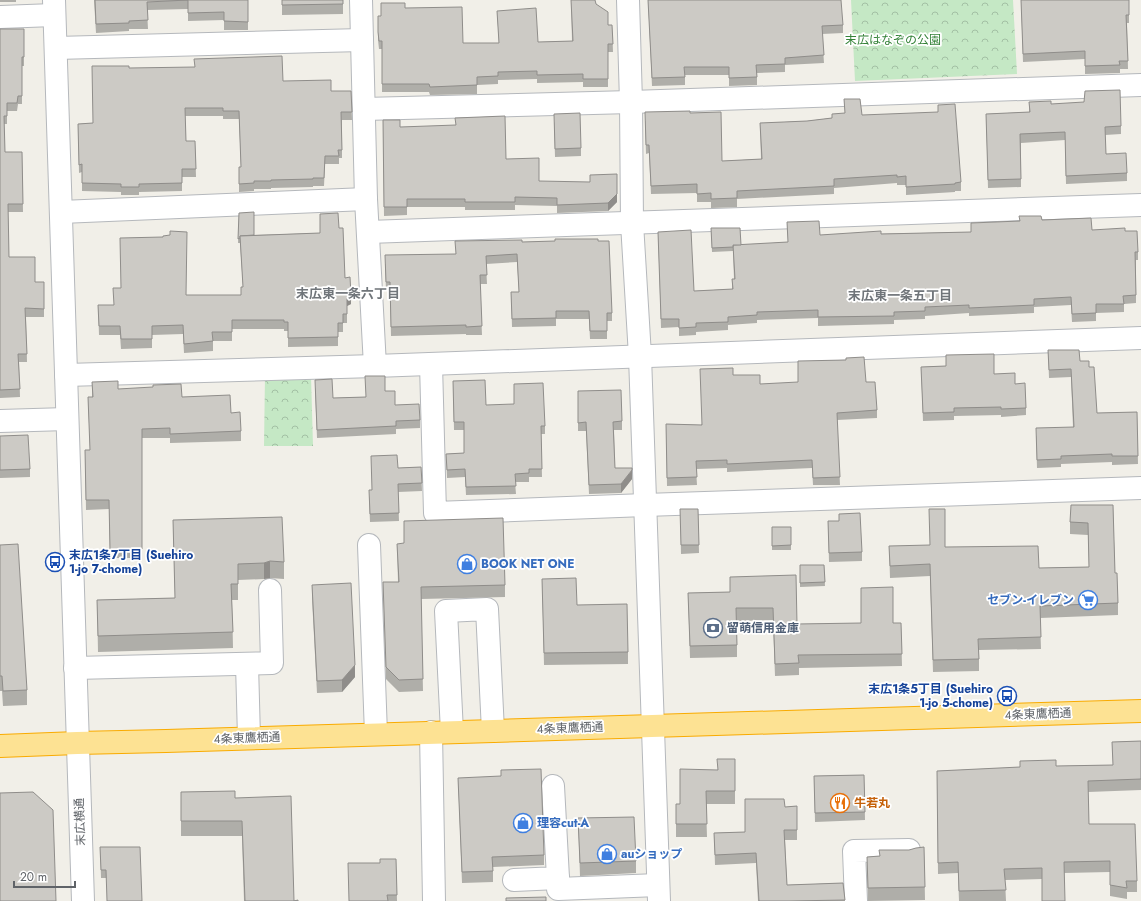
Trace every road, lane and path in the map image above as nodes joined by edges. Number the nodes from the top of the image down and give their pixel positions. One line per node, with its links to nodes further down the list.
1 (361, 0): 5 (street)
2 (628, 0): 8 (street)
3 (54, 8): 4 (street); 6 (street, 末広横通)
4 (0, 16)
5 (362, 40): 6 (street); 9 (street)
6 (56, 48): 12 (street, 末広横通)
7 (1141, 85): 8 (street)
8 (631, 102): 9 (street); 13 (street)
9 (364, 109): 10 (street)
10 (366, 199): 12 (street); 14 (street)
11 (1141, 205): 13 (street)
12 (61, 212): 19 (street, 末広横通)
13 (632, 222): 14 (street); 16 (street)
14 (368, 232): 18 (street)
15 (1141, 338): 16 (street)
16 (640, 356): 17 (street); 23 (street)
17 (431, 364): 18 (street); 23 (street)
18 (375, 366): 19 (street)
19 (66, 375): 20 (street, 末広横通)
20 (67, 419): 21 (street); 27 (street, 末広横通)
21 (0, 421)
22 (1141, 488): 23 (street)
23 (646, 505): 29 (street)
24 (369, 545): 33 (street)
25 (270, 590): 26 (street)
26 (247, 664): 27 (street); 34 (street)
27 (75, 668): 35 (street, 末広横通)
28 (1141, 711): 29 (highway, 4条東鷹栖通)
29 (652, 726): 30 (highway, 4条東鷹栖通); 41 (street)
30 (493, 731): 32 (highway, 4条東鷹栖通); 32 (street)
31 (431, 732): 32 (highway, 4条東鷹栖通); 33 (highway, 4条東鷹栖通); 43 (street)
32 (452, 732)
33 (376, 734): 34 (highway, 4条東鷹栖通)
34 (250, 738): 35 (highway, 4条東鷹栖通)
35 (77, 743): 36 (highway, 4条東鷹栖通); 42 (street, 末広横通)
36 (0, 746)
37 (553, 786): 39 (street)
38 (909, 850): 44 (street)
39 (558, 878): 40 (street); 41 (street)
40 (514, 880)
41 (658, 893)
42 (83, 901)
43 (434, 901)
44 (856, 901)

